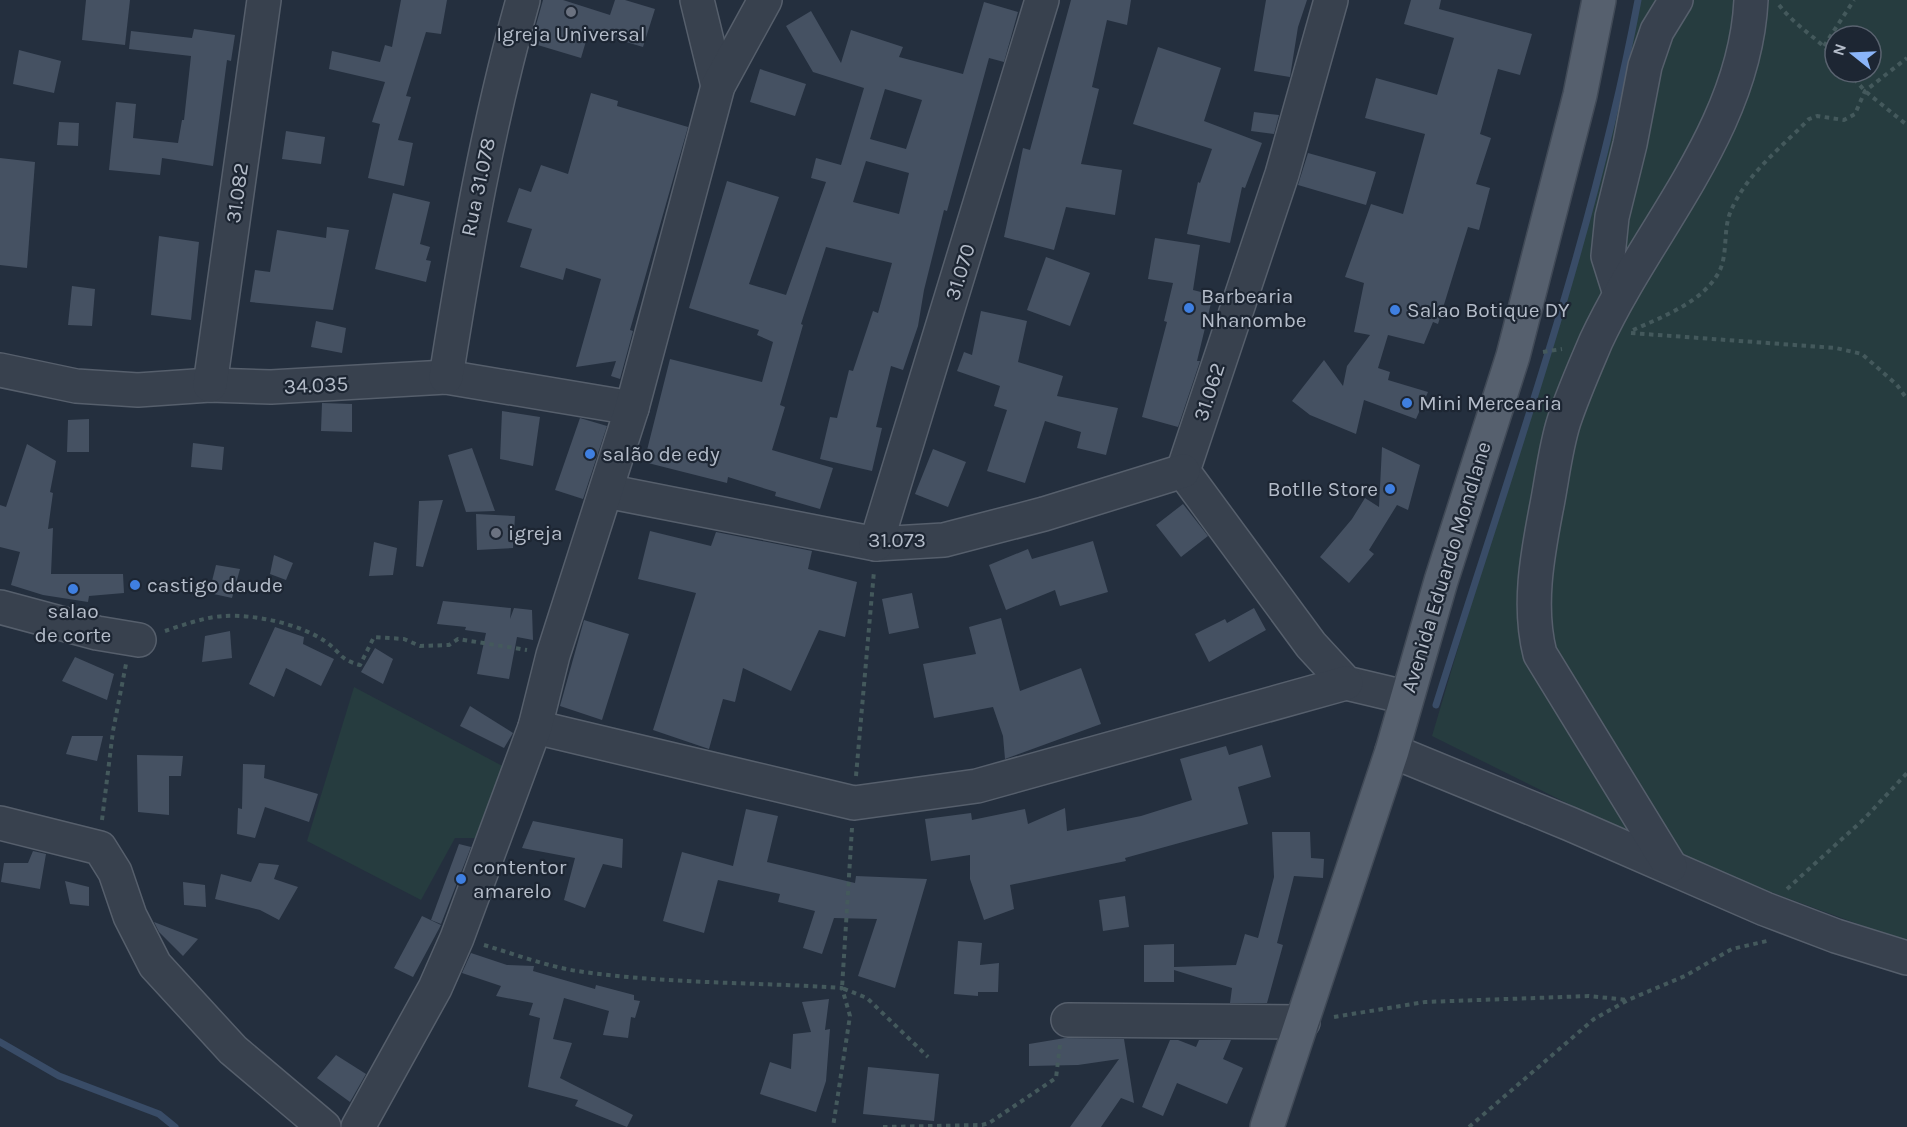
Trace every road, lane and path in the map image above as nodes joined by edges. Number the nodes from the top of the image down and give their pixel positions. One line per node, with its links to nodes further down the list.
1 (264, 0): 22 (street, 31.082)
2 (523, 0): 21 (street, Rua 31.078)
3 (697, 0): 16 (street)
4 (765, 0): 16 (street)
5 (1041, 0): 27 (street, 31.070)
6 (1331, 0): 25 (street, 31.062)
7 (1599, 0): 32 (main road, Avenida Eduardo Mondlane)
8 (1676, 0): 19 (street)
9 (1750, 0): 19 (street)
10 (1775, 0): 13 (path)
11 (1854, 0): 12 (path)
12 (1838, 24)
13 (1823, 45)
14 (1907, 58): 17 (path)
15 (1859, 84): 17 (path)
16 (718, 86): 24 (street)
17 (1865, 91): 18 (path); 23 (path)
18 (1907, 125)
19 (1620, 294): 38 (street)
20 (0, 370): 22 (street, 34.035)
21 (446, 377): 22 (street, 34.035); 24 (street, 34.035)
22 (210, 386)
23 (1907, 399)
24 (632, 408): 26 (street)
25 (1183, 471): 27 (street, 31.073); 31 (street)
26 (606, 491): 27 (street, 31.073); 30 (street)
27 (876, 544)
28 (0, 607): 29 (street)
29 (139, 640): 30 (path); 37 (path)
30 (553, 655): 33 (street)
31 (1346, 683): 32 (street); 33 (street)
32 (1406, 697): 34 (main road, Avenida Eduardo Mondlane)
33 (535, 727): 40 (street)
34 (1392, 751): 38 (street); 46 (main road, Avenida Eduardo Mondlane)
35 (1907, 773): 39 (path)
36 (0, 823): 37 (street)
37 (100, 848): 48 (street)
38 (1670, 866): 39 (street)
39 (1765, 909): 42 (street)
40 (457, 938): 49 (street); 50 (path)
41 (1774, 940): 44 (path)
42 (1907, 958)
43 (867, 998): 47 (path)
44 (1628, 1000): 46 (path); 53 (path)
45 (1068, 1020): 46 (street); 51 (path)
46 (1303, 1022): 52 (main road, Avenida Eduardo Mondlane)
47 (928, 1057)
48 (324, 1127)
49 (358, 1127)
50 (833, 1127)
51 (882, 1127)
52 (1268, 1127)
53 (1469, 1127)

